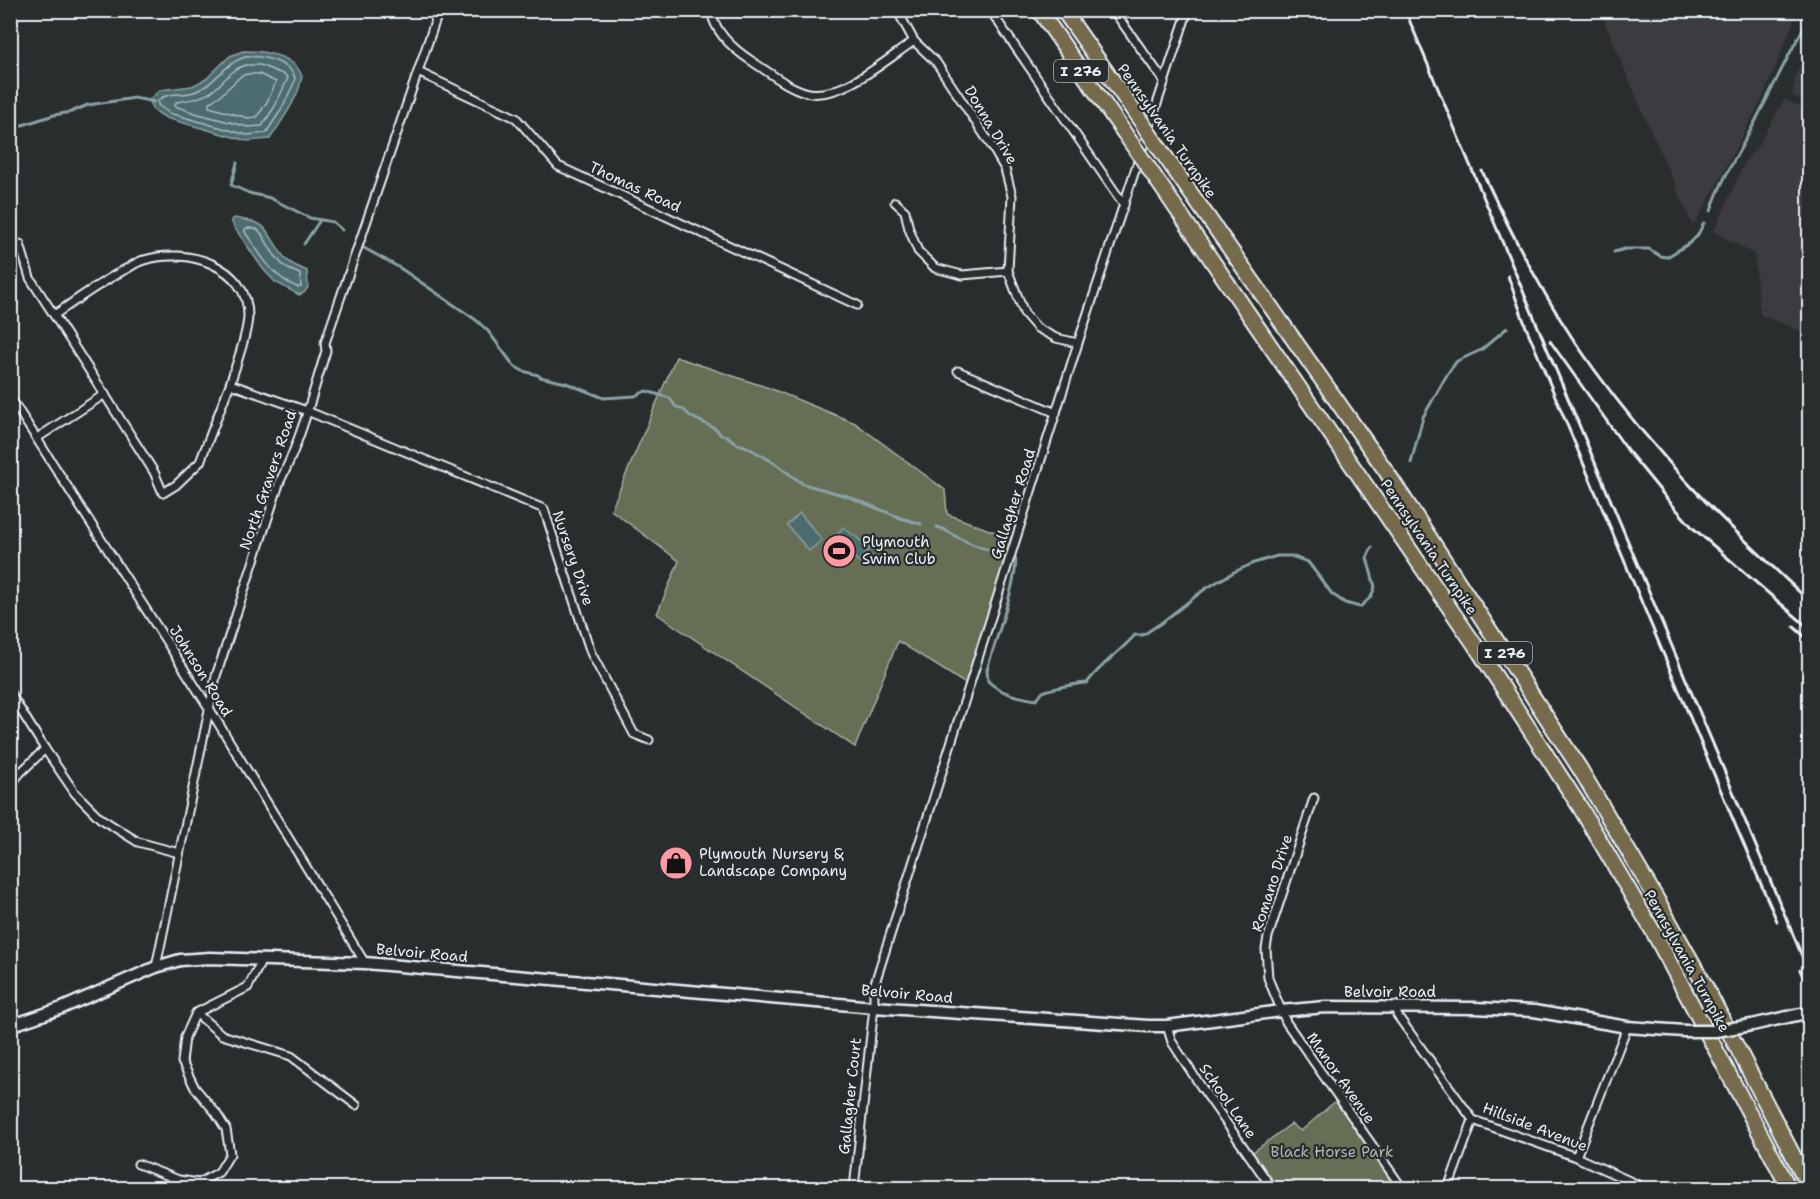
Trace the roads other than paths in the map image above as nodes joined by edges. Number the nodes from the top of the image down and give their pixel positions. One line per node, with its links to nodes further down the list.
1 (439, 10): 10 (street, North Gravers Road)
2 (711, 10): 9 (street)
3 (897, 10): 9 (street, Donna Drive)
4 (990, 10): 13 (street)
5 (1039, 10): 53 (highway, Pennsylvania Turnpike / I 276, bridge)
6 (1064, 10): 54 (highway, Pennsylvania Turnpike / I 276, bridge)
7 (1113, 10): 11 (street)
8 (1188, 10): 11 (street, Gallagher Road)
9 (914, 41): 15 (street, Donna Drive)
10 (418, 72): 16 (street, Thomas Road); 23 (street, North Gravers Road)
11 (1164, 81): 13 (street, Gallagher Road)
12 (895, 202): 15 (street)
13 (1124, 206): 18 (street, Gallagher Road)
14 (20, 244): 17 (street)
15 (1008, 271): 18 (street, Donna Drive)
16 (857, 305)
17 (54, 315): 20 (street); 21 (street)
18 (1078, 343): 24 (street, Gallagher Road)
19 (958, 371): 24 (street)
20 (230, 384): 21 (street); 23 (street, Nursery Drive)
21 (105, 394): 25 (street)
22 (10, 397): 25 (street, Johnson Road)
23 (307, 411): 27 (street, North Gravers Road); 28 (street, Nursery Drive)
24 (1056, 413): 36 (street, Gallagher Road)
25 (37, 438): 27 (street, Johnson Road)
26 (10, 693): 29 (street)
27 (209, 708): 32 (street, North Gravers Road); 34 (street, Johnson Road)
28 (649, 740)
29 (45, 749): 30 (street); 32 (street)
30 (10, 786)
31 (1314, 798): 38 (street, Romano Drive)
32 (179, 854): 35 (street, North Gravers Road)
33 (262, 960): 34 (street, Belvoir Road); 35 (street, Belvoir Road); 40 (street)
34 (365, 963): 36 (street, Belvoir Road)
35 (156, 968): 41 (street, Belvoir Road)
36 (874, 1007): 42 (street, Belvoir Road); 48 (street, Gallagher Court)
37 (1397, 1007): 38 (street, Belvoir Road); 43 (street, Belvoir Road); 45 (street, Hillside Avenue)
38 (1281, 1011): 42 (street, Belvoir Road); 50 (street, Manor Avenue)
39 (1809, 1012): 43 (street, Belvoir Road, bridge)
40 (196, 1013): 44 (street); 47 (street)
41 (10, 1026)
42 (1167, 1026): 49 (street, School Lane)
43 (1627, 1027): 46 (street)
44 (356, 1105)
45 (1473, 1120): 46 (street, Hillside Avenue); 51 (street)
46 (1576, 1157): 52 (street, Hillside Avenue)
47 (138, 1164)
48 (854, 1188)
49 (1272, 1188)
50 (1402, 1188)
51 (1449, 1188)
52 (1645, 1188)
53 (1789, 1188)
54 (1809, 1188)

